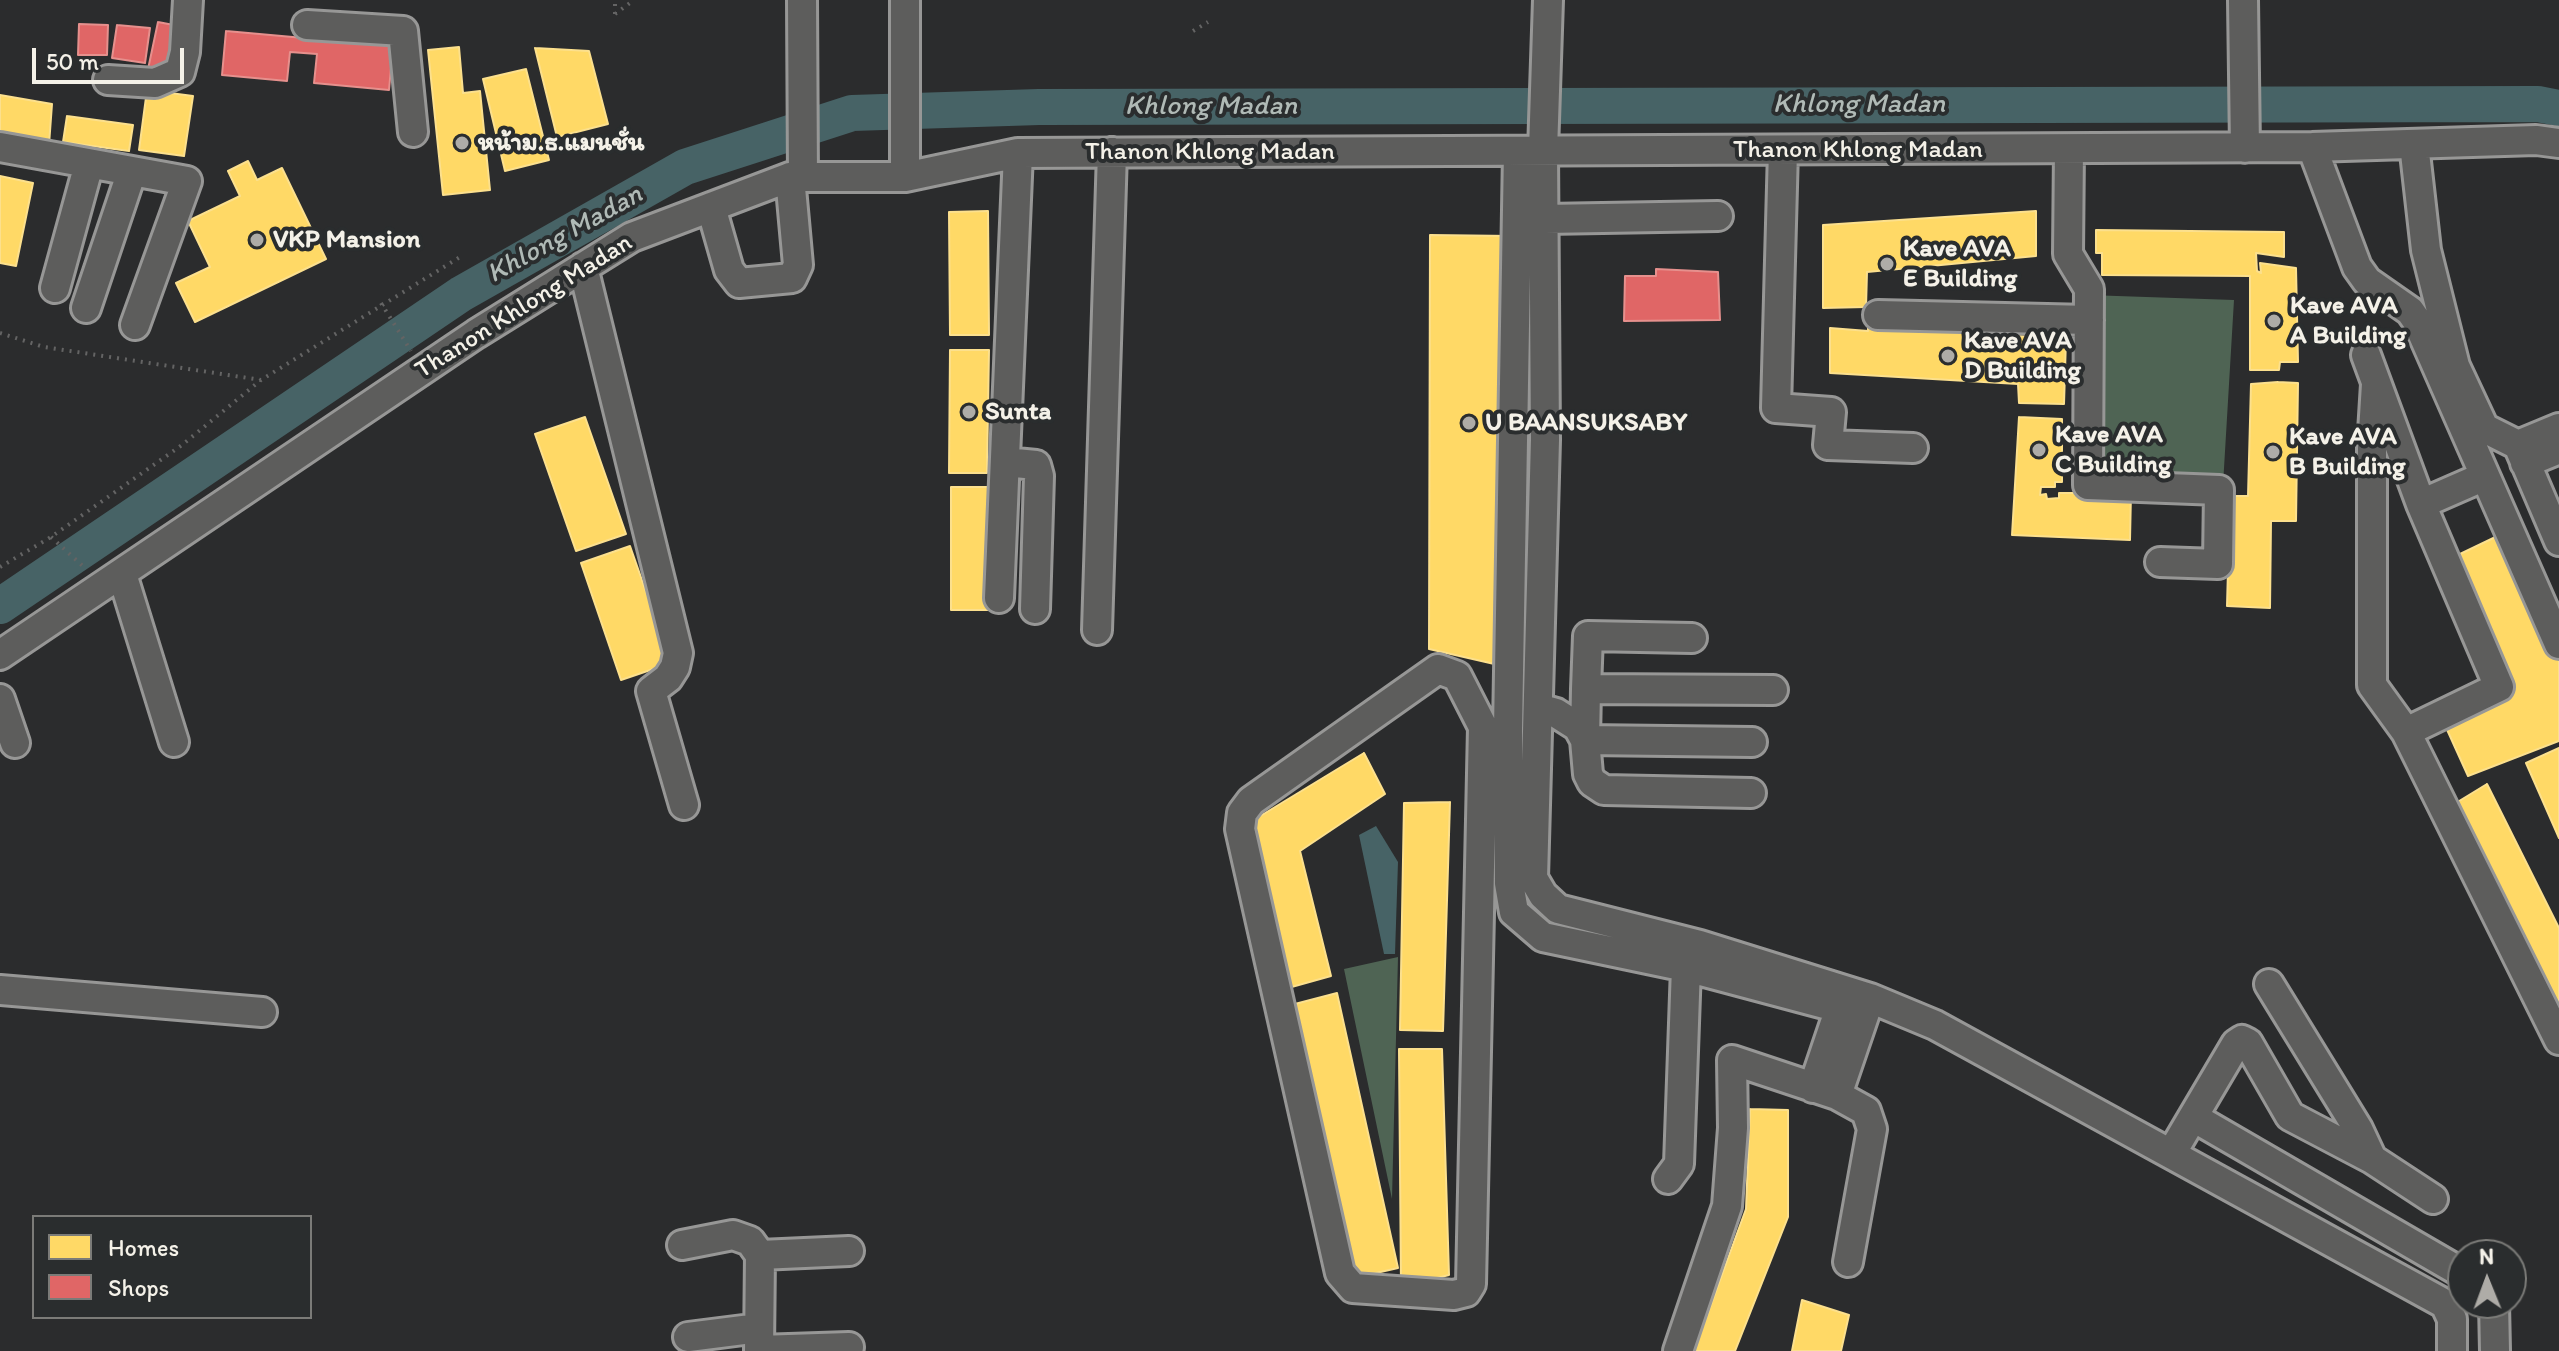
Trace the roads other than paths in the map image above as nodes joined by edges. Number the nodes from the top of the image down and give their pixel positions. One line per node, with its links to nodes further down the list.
1 (188, 0): 7 (street)
2 (802, 0): 20 (street)
3 (905, 0): 21 (street)
4 (1548, 0): 13 (street)
5 (2243, 0): 9 (street)
6 (307, 25): 8 (street)
7 (108, 80)
8 (413, 132)
9 (2244, 141): 14 (street, Thanon Khlong Madan); 15 (street, Thanon Khlong Madan)
10 (2559, 143): 11 (street, Thanon Khlong Madan)
11 (2414, 144): 14 (street, Thanon Khlong Madan); 37 (street)
12 (0, 147): 19 (street)
13 (1535, 147): 16 (street, Thanon Khlong Madan); 17 (street, Thanon Khlong Madan); 25 (street); 54 (street)
14 (2312, 147): 39 (street)
15 (2069, 149): 16 (street, Thanon Khlong Madan); 30 (street)
16 (1783, 150): 35 (street)
17 (1112, 152): 18 (street, Thanon Khlong Madan); 46 (street)
18 (1018, 153): 21 (street, Thanon Khlong Madan); 38 (street)
19 (89, 164): 22 (street); 27 (street)
20 (799, 170): 21 (street, Thanon Khlong Madan); 23 (street, Thanon Khlong Madan); 23 (street)
21 (905, 170)
22 (132, 171): 28 (street); 31 (street)
23 (711, 207): 26 (street, Thanon Khlong Madan)
24 (1718, 216): 25 (street)
25 (1545, 219): 53 (street)
26 (583, 267): 43 (street, Thanon Khlong Madan); 61 (street)
27 (55, 288)
28 (86, 308)
29 (1878, 315): 30 (street)
30 (2089, 320): 42 (street)
31 (135, 325)
32 (2366, 355): 33 (street)
33 (2376, 384): 40 (street); 55 (street)
34 (2559, 428): 37 (street)
35 (1913, 448)
36 (2559, 449): 37 (street)
37 (2522, 454): 41 (street)
38 (1005, 462): 44 (street); 45 (street)
39 (2485, 476): 40 (street); 48 (street)
40 (2421, 504): 55 (street)
41 (2559, 541)
42 (2160, 562)
43 (108, 575): 49 (street, Thanon Khlong Madan); 57 (street)
44 (999, 598)
45 (1035, 609)
46 (1097, 630)
47 (1692, 638): 50 (street)
48 (2559, 644)
49 (0, 655)
50 (1586, 689): 51 (street); 56 (street)
51 (1773, 690)
52 (0, 699): 59 (street)
53 (1537, 720): 54 (street); 56 (street); 62 (street)
54 (1496, 728): 54 (street); 62 (street)
55 (2406, 732): 70 (street)
56 (1585, 740): 58 (street); 60 (street)
57 (174, 742)
58 (1752, 742)
59 (15, 743)
60 (1751, 793)
61 (684, 805)
62 (1521, 881): 63 (street); 64 (street)
63 (1558, 909): 64 (street); 65 (street)
64 (1543, 937): 65 (street)
65 (1693, 956): 68 (street); 75 (street)
66 (2269, 984): 74 (street)
67 (0, 990): 69 (street)
68 (1856, 1003): 71 (street); 73 (street)
69 (262, 1012)
70 (2559, 1040)
71 (1825, 1091): 80 (street); 86 (street)
72 (2193, 1117): 73 (street); 74 (street); 81 (street)
73 (2171, 1154): 87 (street)
74 (2372, 1159): 76 (street)
75 (1668, 1179)
76 (2433, 1199)
77 (682, 1245): 79 (street)
78 (849, 1251): 79 (street)
79 (760, 1255): 84 (street)
80 (1848, 1262)
81 (2447, 1264)
82 (2494, 1319): 88 (street)
83 (688, 1337): 84 (street)
84 (759, 1343): 85 (street)
85 (849, 1347)
86 (1678, 1351)
87 (2452, 1351)
88 (2495, 1351)

